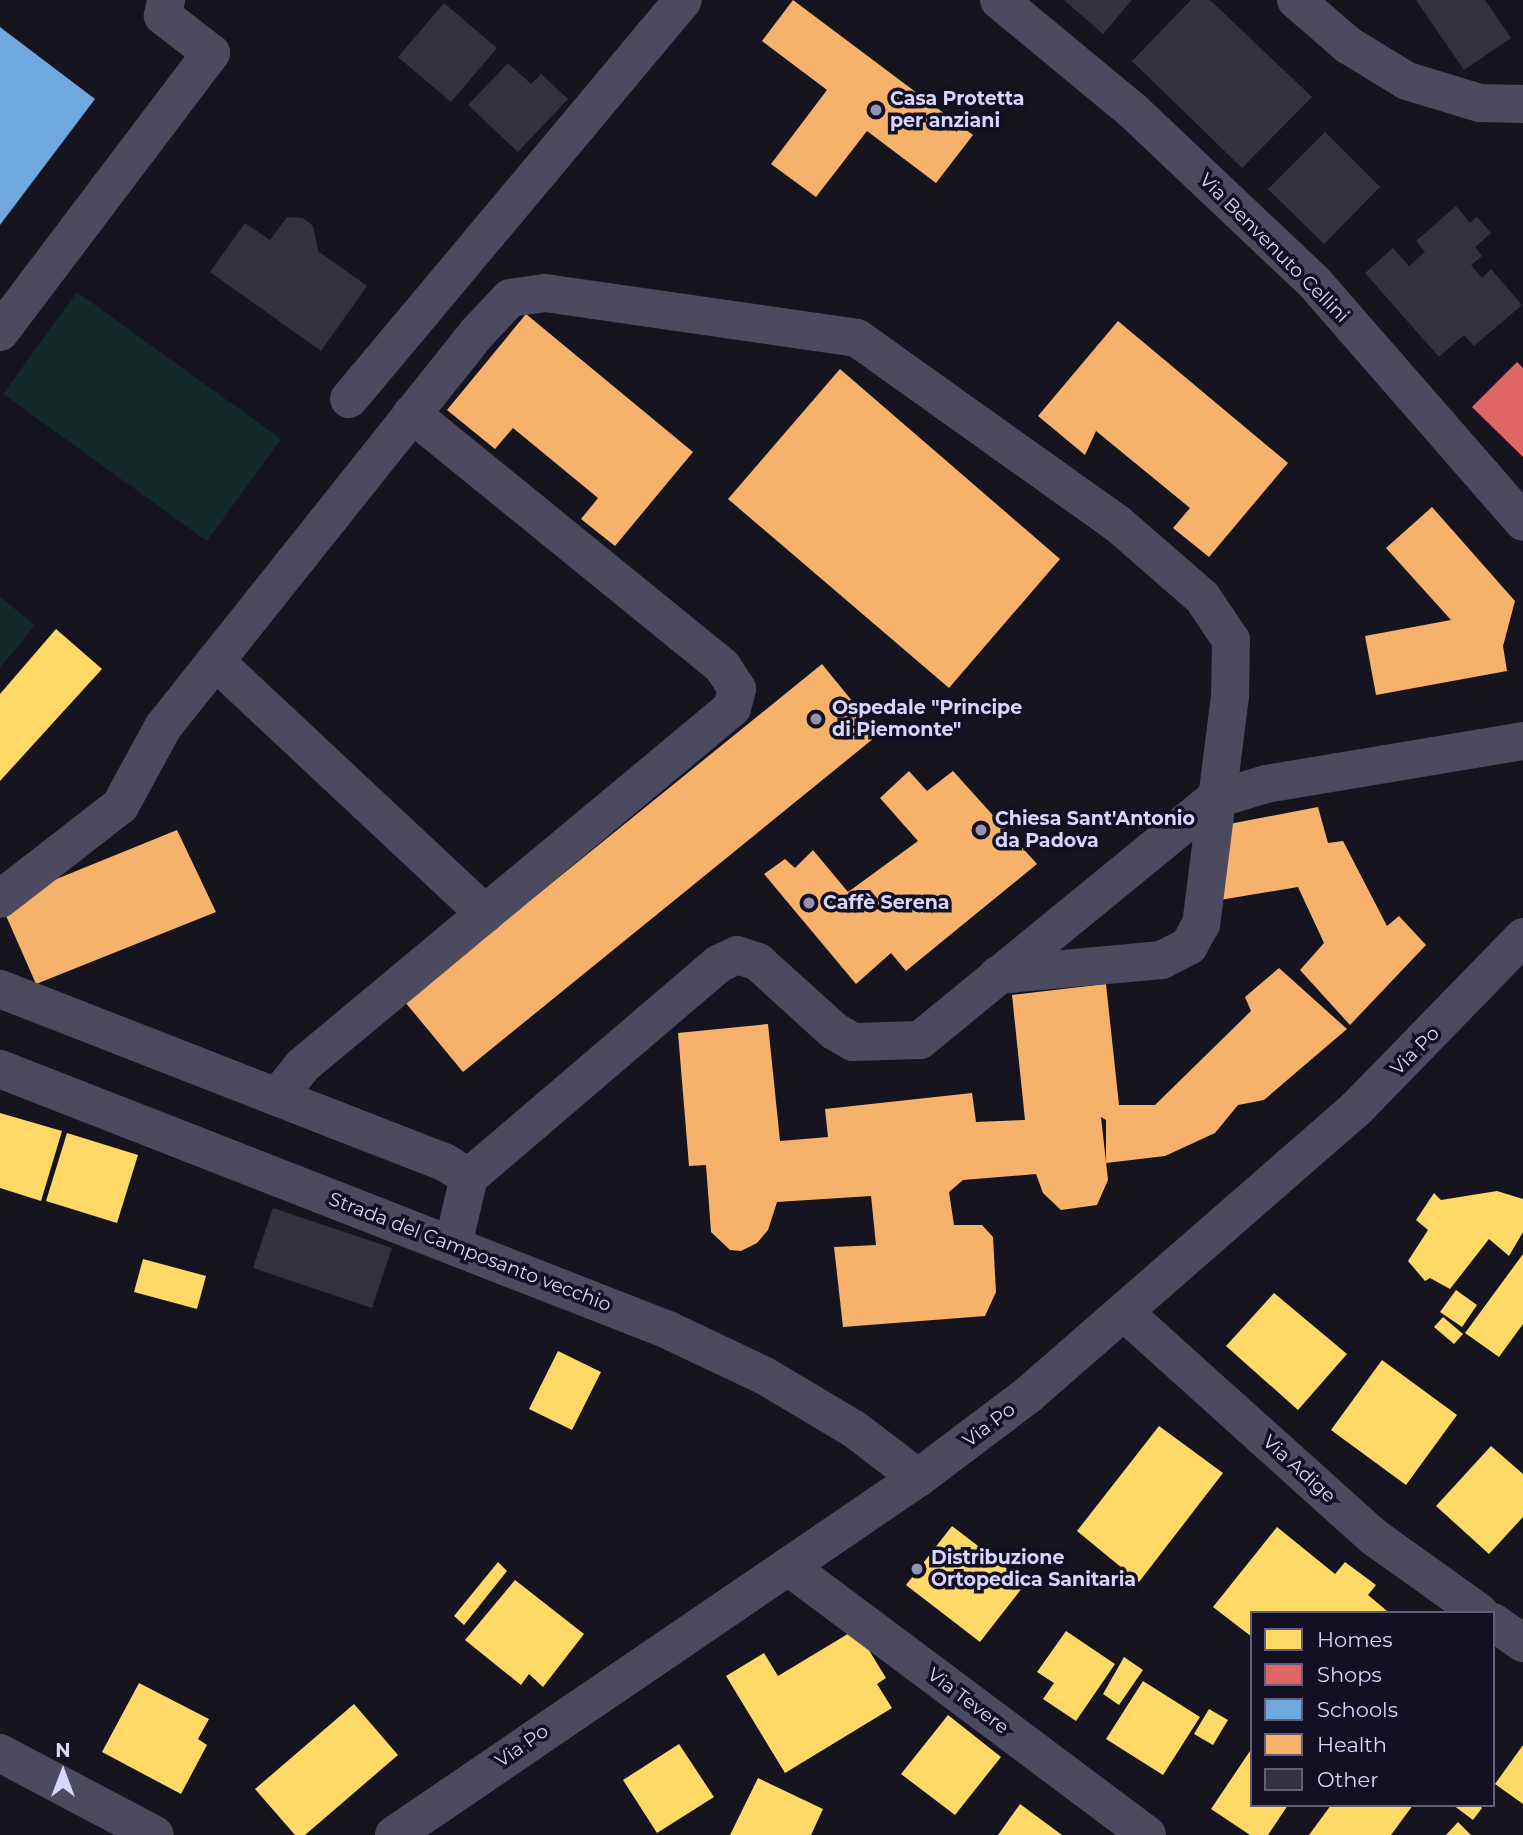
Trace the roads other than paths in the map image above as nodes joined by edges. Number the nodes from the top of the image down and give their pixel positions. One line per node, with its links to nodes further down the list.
1 (683, 0): 7 (street)
2 (999, 0): 9 (street, Via Benvenuto Cellini)
3 (1296, 0): 5 (street)
4 (157, 5): 6 (street)
5 (1523, 104)
6 (0, 332)
7 (349, 400)
8 (412, 414): 10 (street); 12 (street); 14 (street)
9 (1523, 522)
10 (215, 661): 13 (street); 14 (street)
11 (1523, 741): 12 (street)
12 (1213, 800): 16 (street); 16 (street)
13 (0, 899)
14 (485, 914): 19 (street)
15 (1523, 937): 22 (street, Via Po)
16 (998, 975): 20 (street)
17 (0, 989): 19 (street)
18 (0, 1069): 21 (street, Strada del Camposanto vecchio)
19 (278, 1096): 20 (street)
20 (469, 1177): 21 (street)
21 (453, 1245): 23 (street, Strada del Camposanto vecchio)
22 (1126, 1314): 23 (street, Via Po); 25 (street, Via Adige)
23 (918, 1479): 24 (street, Via Po)
24 (789, 1567): 30 (street, Via Po); 31 (street, Via Tevere)
25 (1477, 1611)
26 (1495, 1623): 27 (street)
27 (1523, 1643)
28 (0, 1753): 29 (street)
29 (155, 1835)
30 (394, 1835)
31 (1146, 1835)

